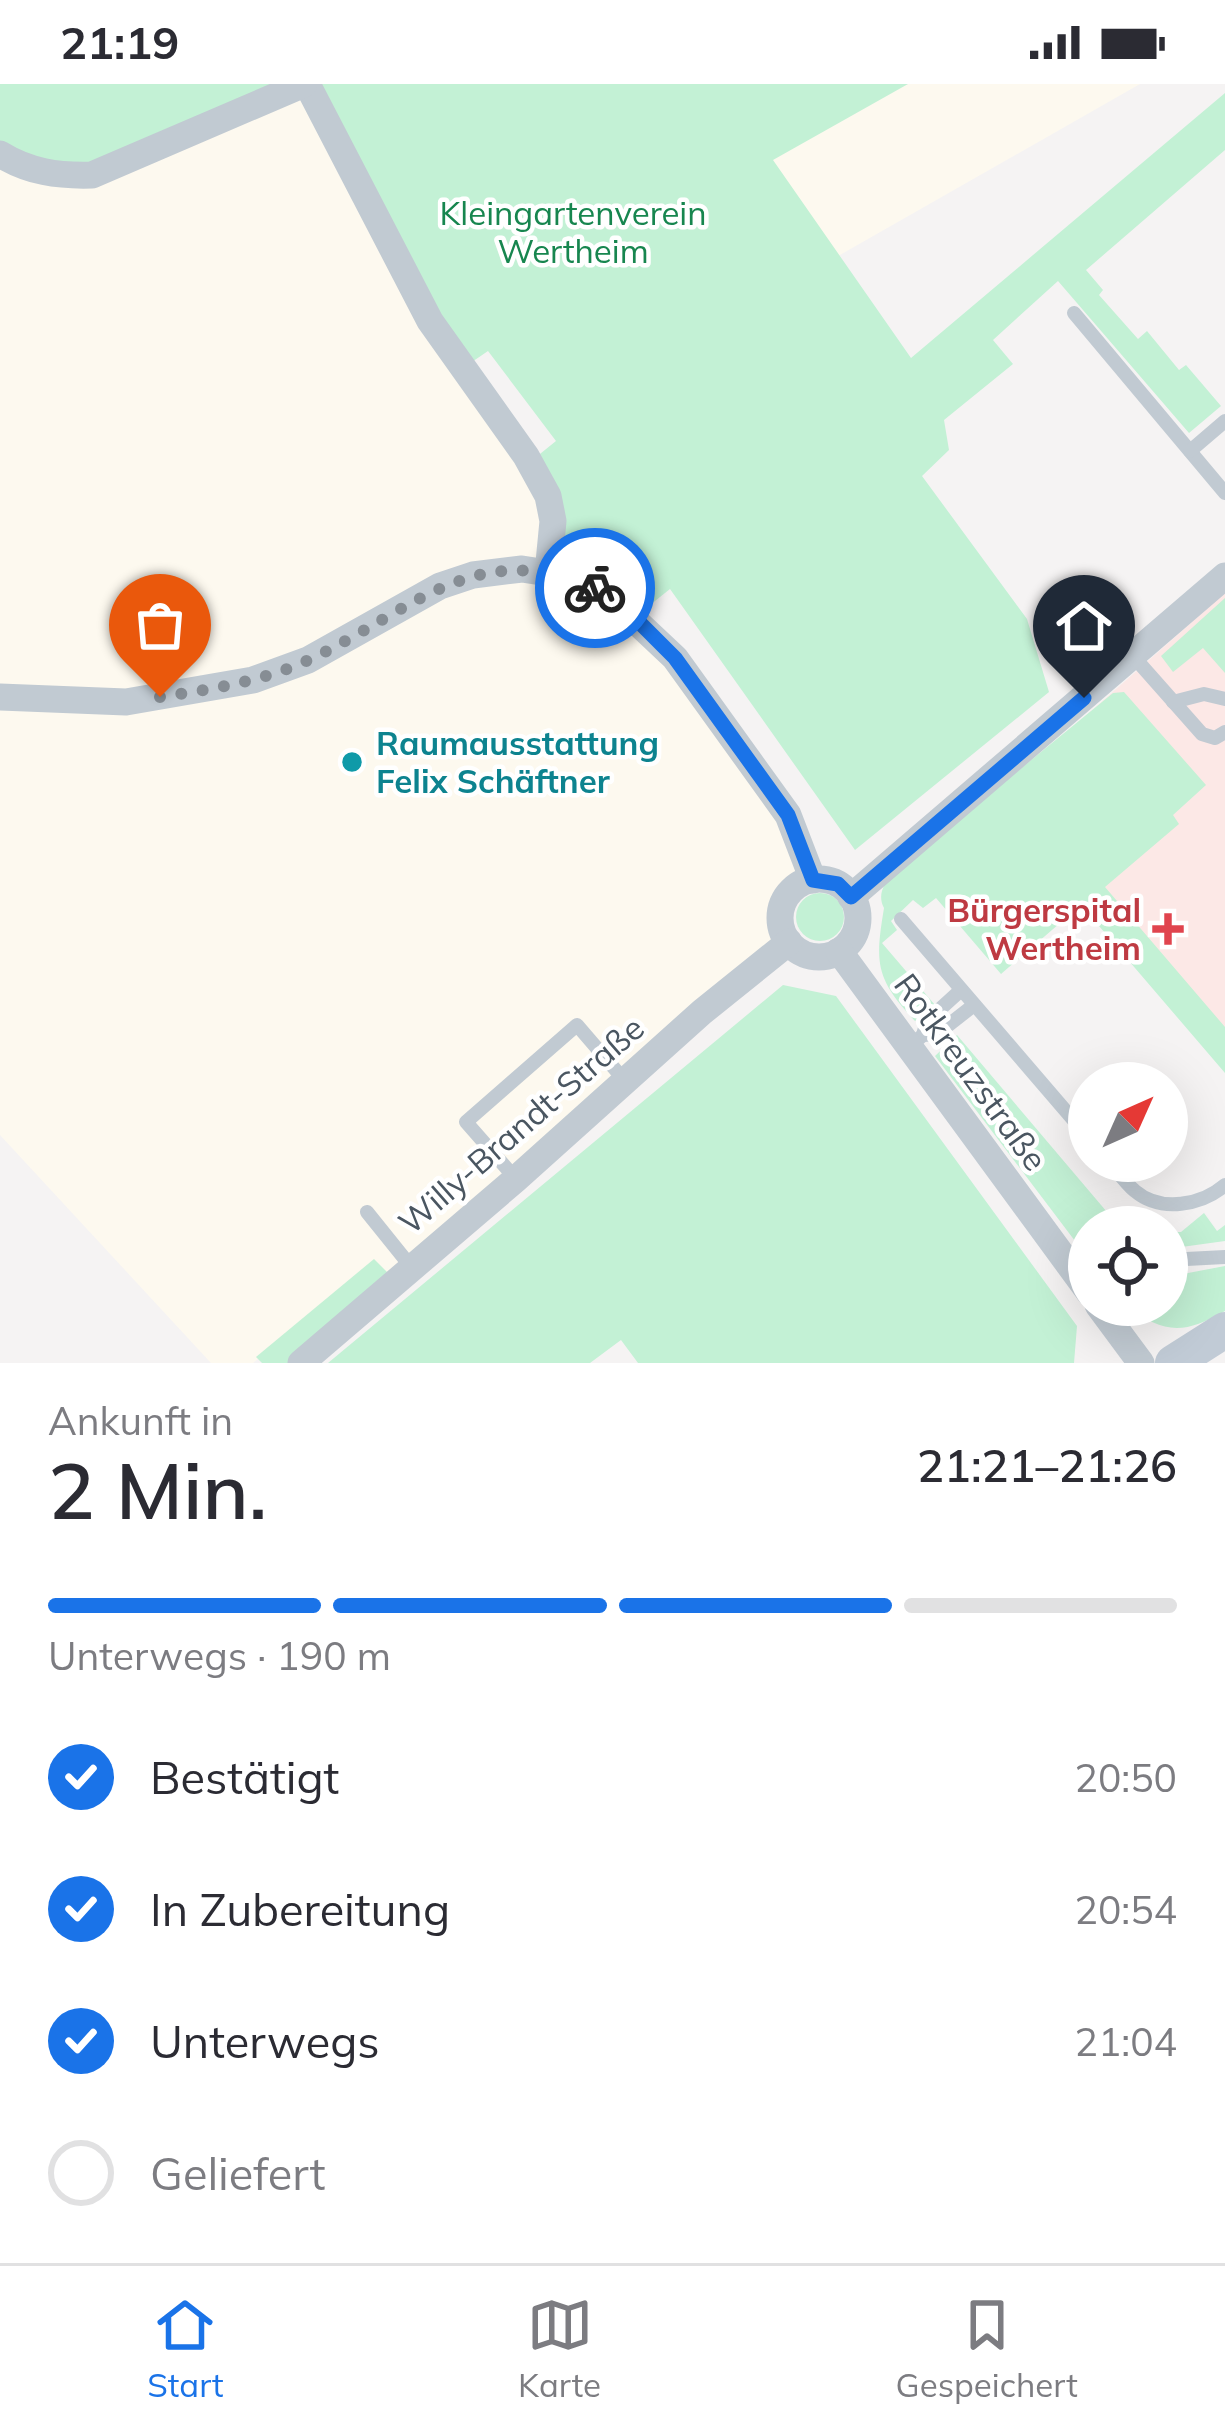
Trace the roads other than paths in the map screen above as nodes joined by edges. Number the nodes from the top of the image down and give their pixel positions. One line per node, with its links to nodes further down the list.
1 (305, 84): 2 (street); 7 (street)
2 (0, 154)
3 (1074, 313): 5 (lane)
4 (1225, 421): 5 (lane)
5 (1190, 451): 6 (lane)
6 (1225, 493)
7 (548, 573): 10 (street); 14 (street)
8 (1225, 576): 9 (street)
9 (1133, 656): 12 (lane); 15 (street)
10 (0, 697)
11 (1225, 699): 12 (lane)
12 (1173, 702): 13 (lane)
13 (1225, 732)
14 (813, 880): 15 (street); 17 (street)
15 (851, 897): 18 (street)
16 (901, 919): 19 (lane)
17 (789, 943): 18 (street); 22 (street, Willy-Brandt-Straße)
18 (839, 952): 21 (street, Rotkreuzstraße)
19 (961, 990): 20 (lane); 21 (lane)
20 (974, 1005): 21 (lane); 23 (lane)
21 (915, 1042): 28 (street, Rotkreuzstraße)
22 (626, 1082): 24 (street, Willy-Brandt-Straße); 24 (lane)
23 (1068, 1114)
24 (516, 1179): 31 (street, Willy-Brandt-Straße)
25 (1127, 1182): 26 (lane)
26 (1225, 1185)
27 (367, 1212): 31 (lane)
28 (1068, 1252)
29 (1225, 1257): 30 (lane)
30 (1188, 1259)
31 (412, 1268): 34 (street, Willy-Brandt-Straße)
32 (1114, 1326): 35 (street)
33 (1225, 1330): 36 (street)
34 (301, 1363)
35 (1141, 1363)
36 (1174, 1363)

